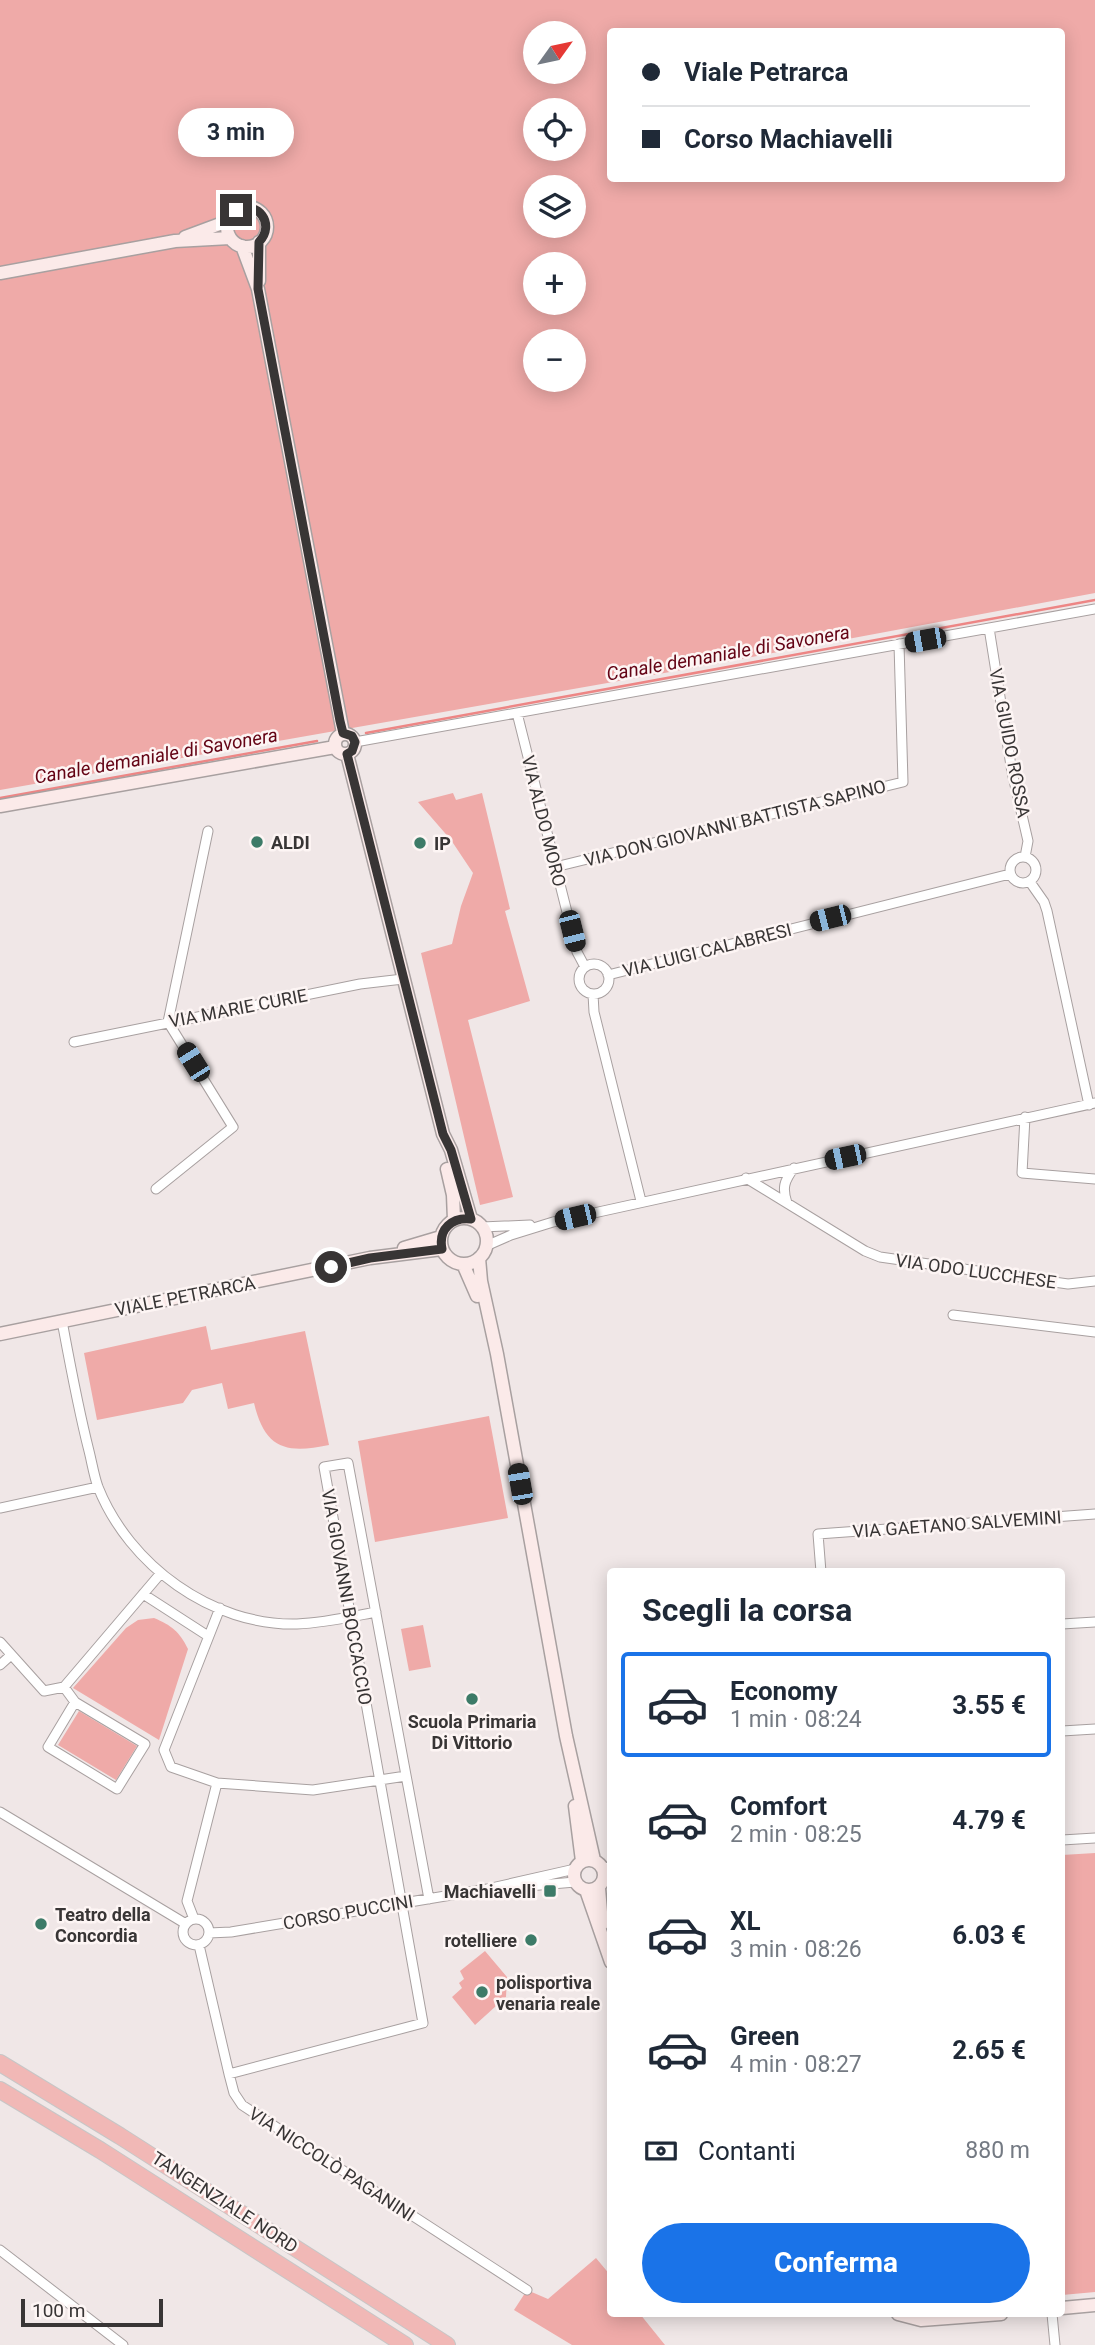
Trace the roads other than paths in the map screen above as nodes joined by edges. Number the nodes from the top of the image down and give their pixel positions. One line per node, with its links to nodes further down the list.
1 (228, 221): 2 (street); 3 (street); 4 (street)
2 (230, 238): 3 (street); 5 (street)
3 (175, 241): 6 (street)
4 (259, 242): 5 (street); 7 (street)
5 (242, 246): 7 (street)
6 (0, 273)
7 (258, 289): 12 (street)
8 (1095, 610): 9 (street)
9 (989, 628): 10 (street); 17 (street, VIA GIUIDO ROSSA)
10 (899, 645): 11 (street); 18 (street, VIA DON GIOVANNI BATTISTA SAPINO)
11 (517, 713): 14 (street); 18 (street, VIA ALDO MORO)
12 (343, 733): 13 (street); 14 (street)
13 (335, 747): 14 (street); 15 (street)
14 (351, 748): 23 (street)
15 (0, 806)
16 (208, 831): 25 (street)
17 (1025, 857): 19 (street); 20 (street)
18 (555, 867): 21 (street, VIA ALDO MORO)
19 (1010, 874): 20 (street); 22 (street, VIA LUIGI CALABRESI)
20 (1030, 882): 27 (street)
21 (585, 967): 22 (street); 24 (street)
22 (608, 975): 24 (street)
23 (403, 979): 25 (street, VIA MARIE CURIE); 29 (street)
24 (593, 994): 34 (street)
25 (168, 1022): 26 (street, VIA MARIE CURIE); 33 (street)
26 (74, 1042)
27 (1092, 1104): 28 (street)
28 (1025, 1117): 30 (street); 32 (street)
29 (443, 1134): 36 (street); 37 (street)
30 (794, 1168): 31 (street); 35 (street)
31 (746, 1178): 34 (street); 35 (street, VIA ODO LUCCHESE)
32 (1095, 1179)
33 (156, 1189)
34 (641, 1202): 38 (street)
35 (787, 1203): 44 (street, VIA ODO LUCCHESE)
36 (471, 1219): 37 (street); 39 (street)
37 (454, 1220): 40 (street)
38 (553, 1222): 39 (street); 41 (street)
39 (482, 1227): 41 (street)
40 (442, 1243): 43 (street); 46 (street, VIALE PETRARCA)
41 (486, 1246): 42 (street)
42 (479, 1258): 43 (street); 49 (street)
43 (463, 1264): 49 (street)
44 (1095, 1281)
45 (953, 1315): 47 (street)
46 (62, 1321): 48 (street, VIALE PETRARCA); 50 (street)
47 (1095, 1332)
48 (0, 1334)
49 (497, 1354): 77 (street)
50 (98, 1487): 51 (street); 54 (street)
51 (0, 1508)
52 (1095, 1514): 53 (street, VIA GAETANO SALVEMINI)
53 (821, 1568)
54 (161, 1573): 55 (street); 56 (street)
55 (143, 1594): 61 (street); 65 (street)
56 (220, 1608): 58 (street); 61 (street)
57 (376, 1612): 58 (street); 58 (street, VIA GIOVANNI BOCCACCIO); 71 (street, VIA GIOVANNI BOCCACCIO)
58 (351, 1616): 72 (street, VIA GIOVANNI BOCCACCIO)
59 (1095, 1622): 60 (street)
60 (1065, 1624)
61 (208, 1636): 70 (street)
62 (0, 1642): 63 (street)
63 (10, 1656): 64 (street); 65 (street)
64 (0, 1665)
65 (64, 1687): 66 (street)
66 (75, 1702): 69 (street); 69 (street)
67 (1095, 1729): 68 (street)
68 (1065, 1731)
69 (145, 1744): 70 (street)
70 (164, 1750): 73 (street)
71 (406, 1776): 72 (street); 78 (street, VIA GIOVANNI BOCCACCIO)
72 (379, 1780): 73 (street); 79 (street, VIA GIOVANNI BOCCACCIO)
73 (217, 1783): 80 (street)
74 (0, 1812): 80 (street)
75 (1095, 1838): 76 (street)
76 (1065, 1840)
77 (594, 1874): 78 (street, CORSO PUCCINI); 83 (street)
78 (429, 1899): 79 (street, CORSO PUCCINI)
79 (401, 1903): 81 (street, CORSO PUCCINI); 85 (street, VIA GIOVANNI BOCCACCIO)
80 (190, 1922): 81 (street); 82 (street)
81 (209, 1933): 82 (street)
82 (199, 1945): 85 (street, VIA NICCOLÒ PAGANINI)
83 (607, 1951)
84 (0, 2063): 96 (highway, TANGENZIALE NORD)
85 (229, 2074): 88 (street, VIA NICCOLÒ PAGANINI)
86 (0, 2090): 95 (highway, TANGENZIALE NORD)
87 (0, 2250): 94 (street)
88 (527, 2290)
89 (1095, 2305): 90 (street)
90 (1065, 2308)
91 (910, 2317): 92 (street)
92 (961, 2317)
93 (1052, 2317): 97 (street)
94 (118, 2344)
95 (405, 2345)
96 (447, 2345)
97 (1055, 2345)

